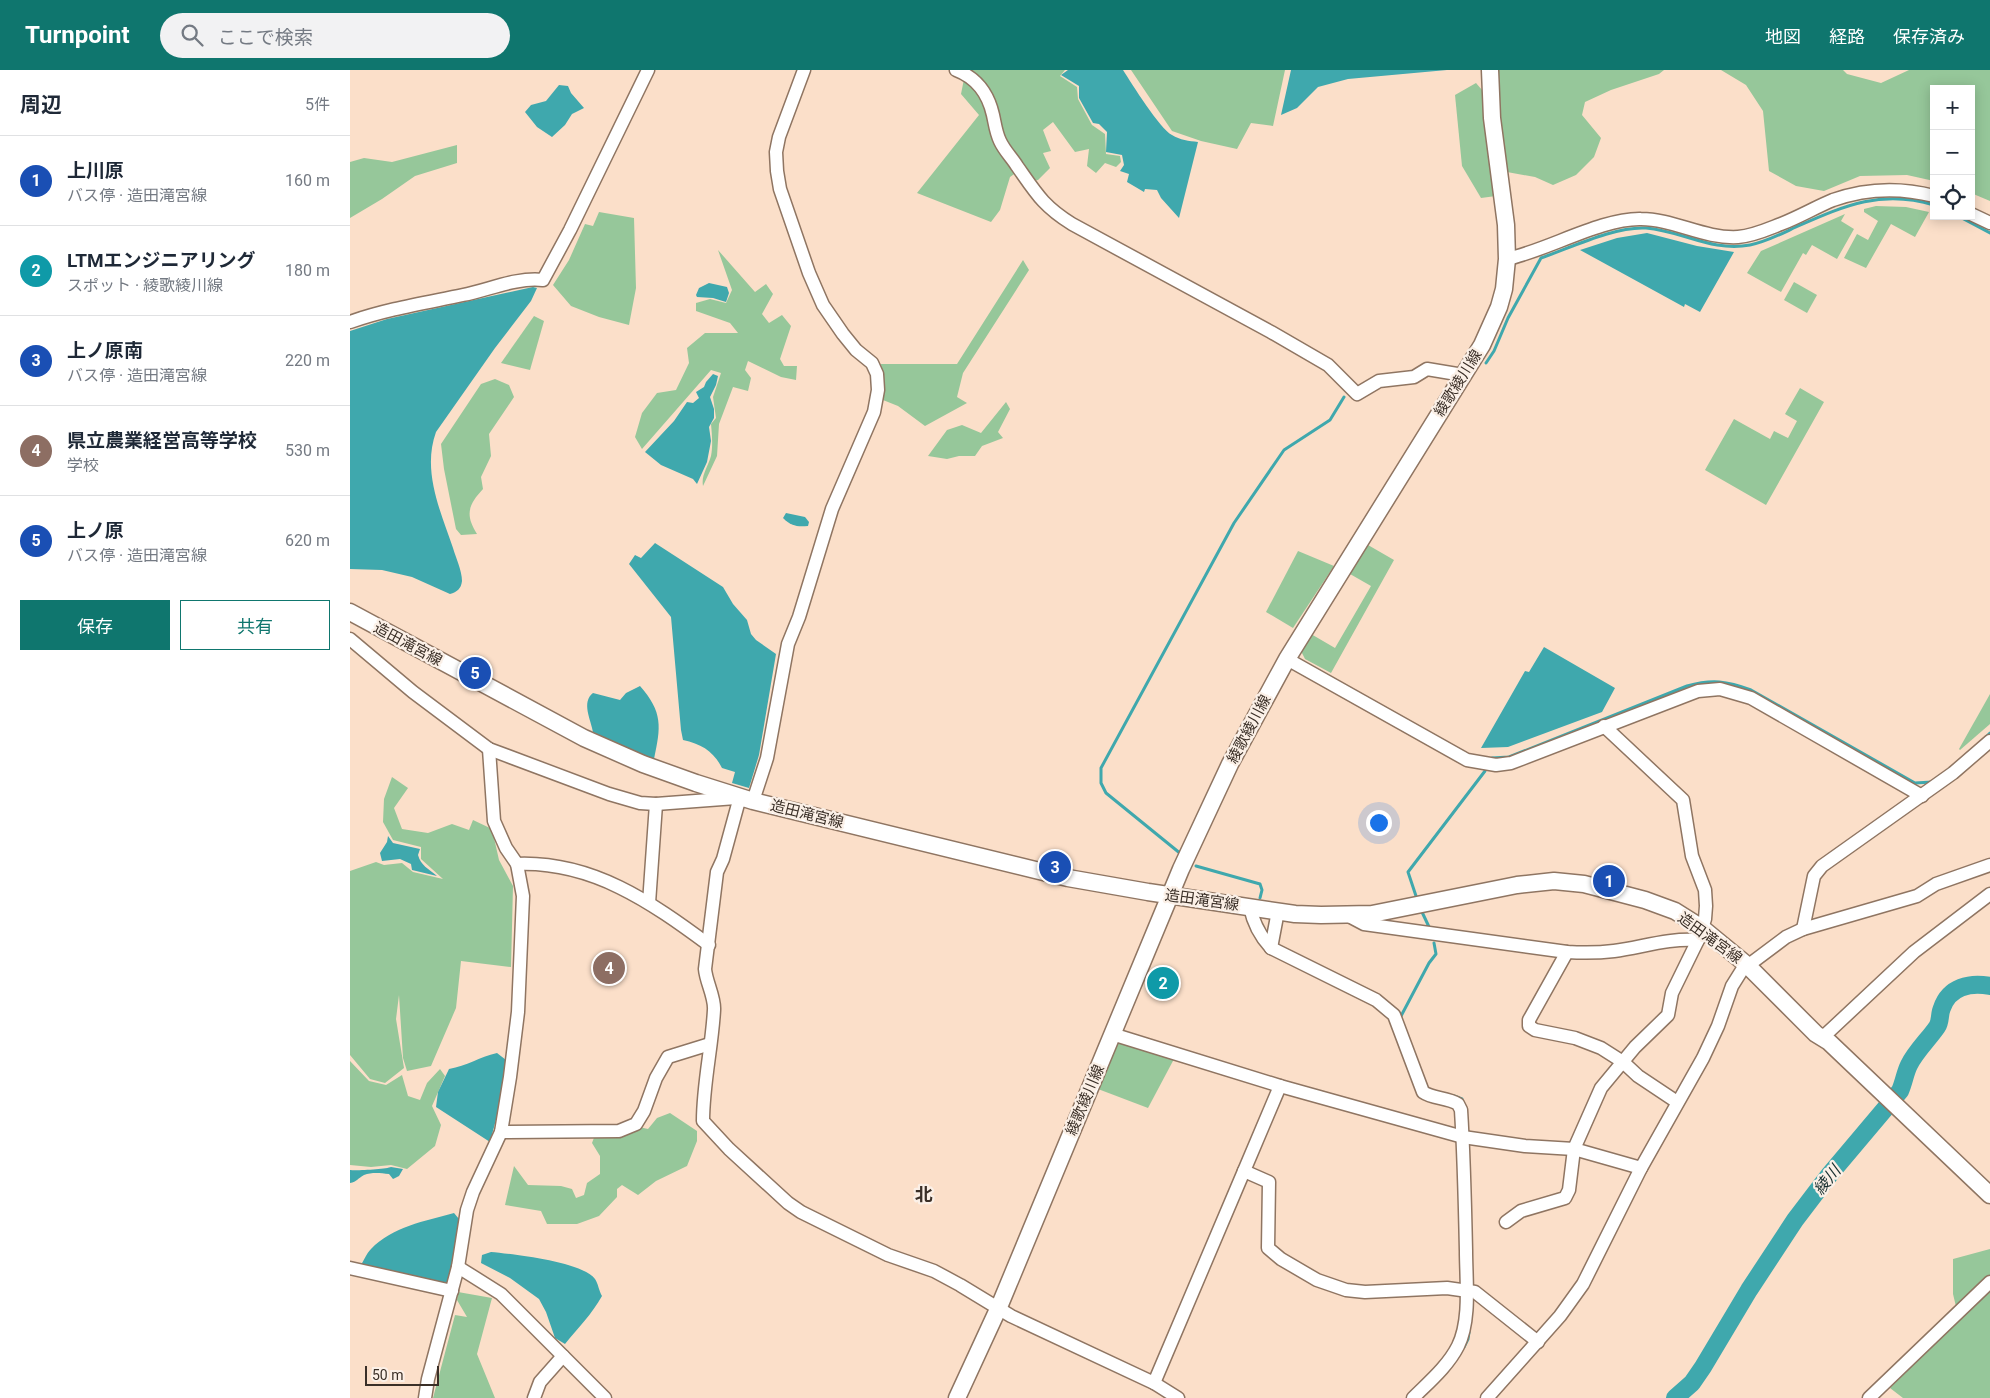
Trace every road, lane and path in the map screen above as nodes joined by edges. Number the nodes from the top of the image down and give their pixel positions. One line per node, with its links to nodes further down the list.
1 (648, 70): 9 (street)
2 (804, 70): 18 (street)
3 (956, 70): 10 (street)
4 (1490, 70): 8 (main road, 綾歌綾川線)
5 (1930, 195): 8 (street)
6 (1975, 216): 7 (street)
7 (1990, 223)
8 (1507, 258): 10 (main road, 綾歌綾川線)
9 (350, 322)
10 (1463, 375): 13 (main road, 綾歌綾川線)
11 (350, 612): 18 (main road, 造田滝宮線)
12 (350, 639): 16 (street)
13 (1287, 659): 14 (street); 23 (main road, 綾歌綾川線)
14 (1604, 726): 17 (street); 29 (street)
15 (1990, 741): 17 (street)
16 (489, 749): 19 (street); 20 (street)
17 (1922, 796): 28 (street)
18 (748, 799): 19 (street); 23 (main road, 造田滝宮線); 30 (street)
19 (656, 804): 24 (street)
20 (517, 864): 24 (street); 40 (street)
21 (1990, 865): 28 (street)
22 (1990, 894): 35 (street)
23 (1171, 896): 25 (main road, 造田滝宮線); 34 (main road, 綾歌綾川線)
24 (649, 903): 30 (street)
25 (1250, 907): 26 (main road, 造田滝宮線); 31 (street)
26 (1278, 911): 27 (main road, 造田滝宮線); 31 (street)
27 (1347, 915): 29 (main road, 造田滝宮線); 32 (street)
28 (1803, 929): 33 (street)
29 (1700, 934): 32 (street); 33 (main road, 造田滝宮線); 37 (street)
30 (709, 945): 36 (street)
31 (1271, 948): 41 (street)
32 (1567, 952): 37 (street)
33 (1747, 966): 35 (main road, 造田滝宮線); 39 (street)
34 (1112, 1034): 38 (street); 52 (main road, 綾歌綾川線)
35 (1823, 1038): 45 (main road, 造田滝宮線)
36 (710, 1044): 40 (street); 52 (street)
37 (1623, 1062): 39 (street); 42 (street)
38 (1280, 1086): 41 (street); 44 (street)
39 (1676, 1102): 43 (street)
40 (501, 1132): 47 (street)
41 (1463, 1137): 42 (street); 50 (street)
42 (1574, 1149): 43 (street); 46 (street)
43 (1641, 1168): 53 (street)
44 (1244, 1171): 50 (street); 55 (street)
45 (1990, 1195)
46 (1506, 1222)
47 (458, 1267): 51 (street); 54 (street)
48 (350, 1268): 51 (street)
49 (1990, 1282): 63 (street)
50 (1467, 1290): 53 (street); 61 (street)
51 (452, 1291): 56 (street)
52 (998, 1307): 55 (street); 59 (main road, 綾歌綾川線)
53 (1538, 1342): 62 (street)
54 (563, 1356): 57 (street); 58 (street)
55 (1154, 1383): 60 (street)
56 (425, 1398)
57 (534, 1398)
58 (605, 1398)
59 (957, 1398)
60 (1178, 1398)
61 (1413, 1398)
62 (1487, 1398)
63 (1868, 1398)

